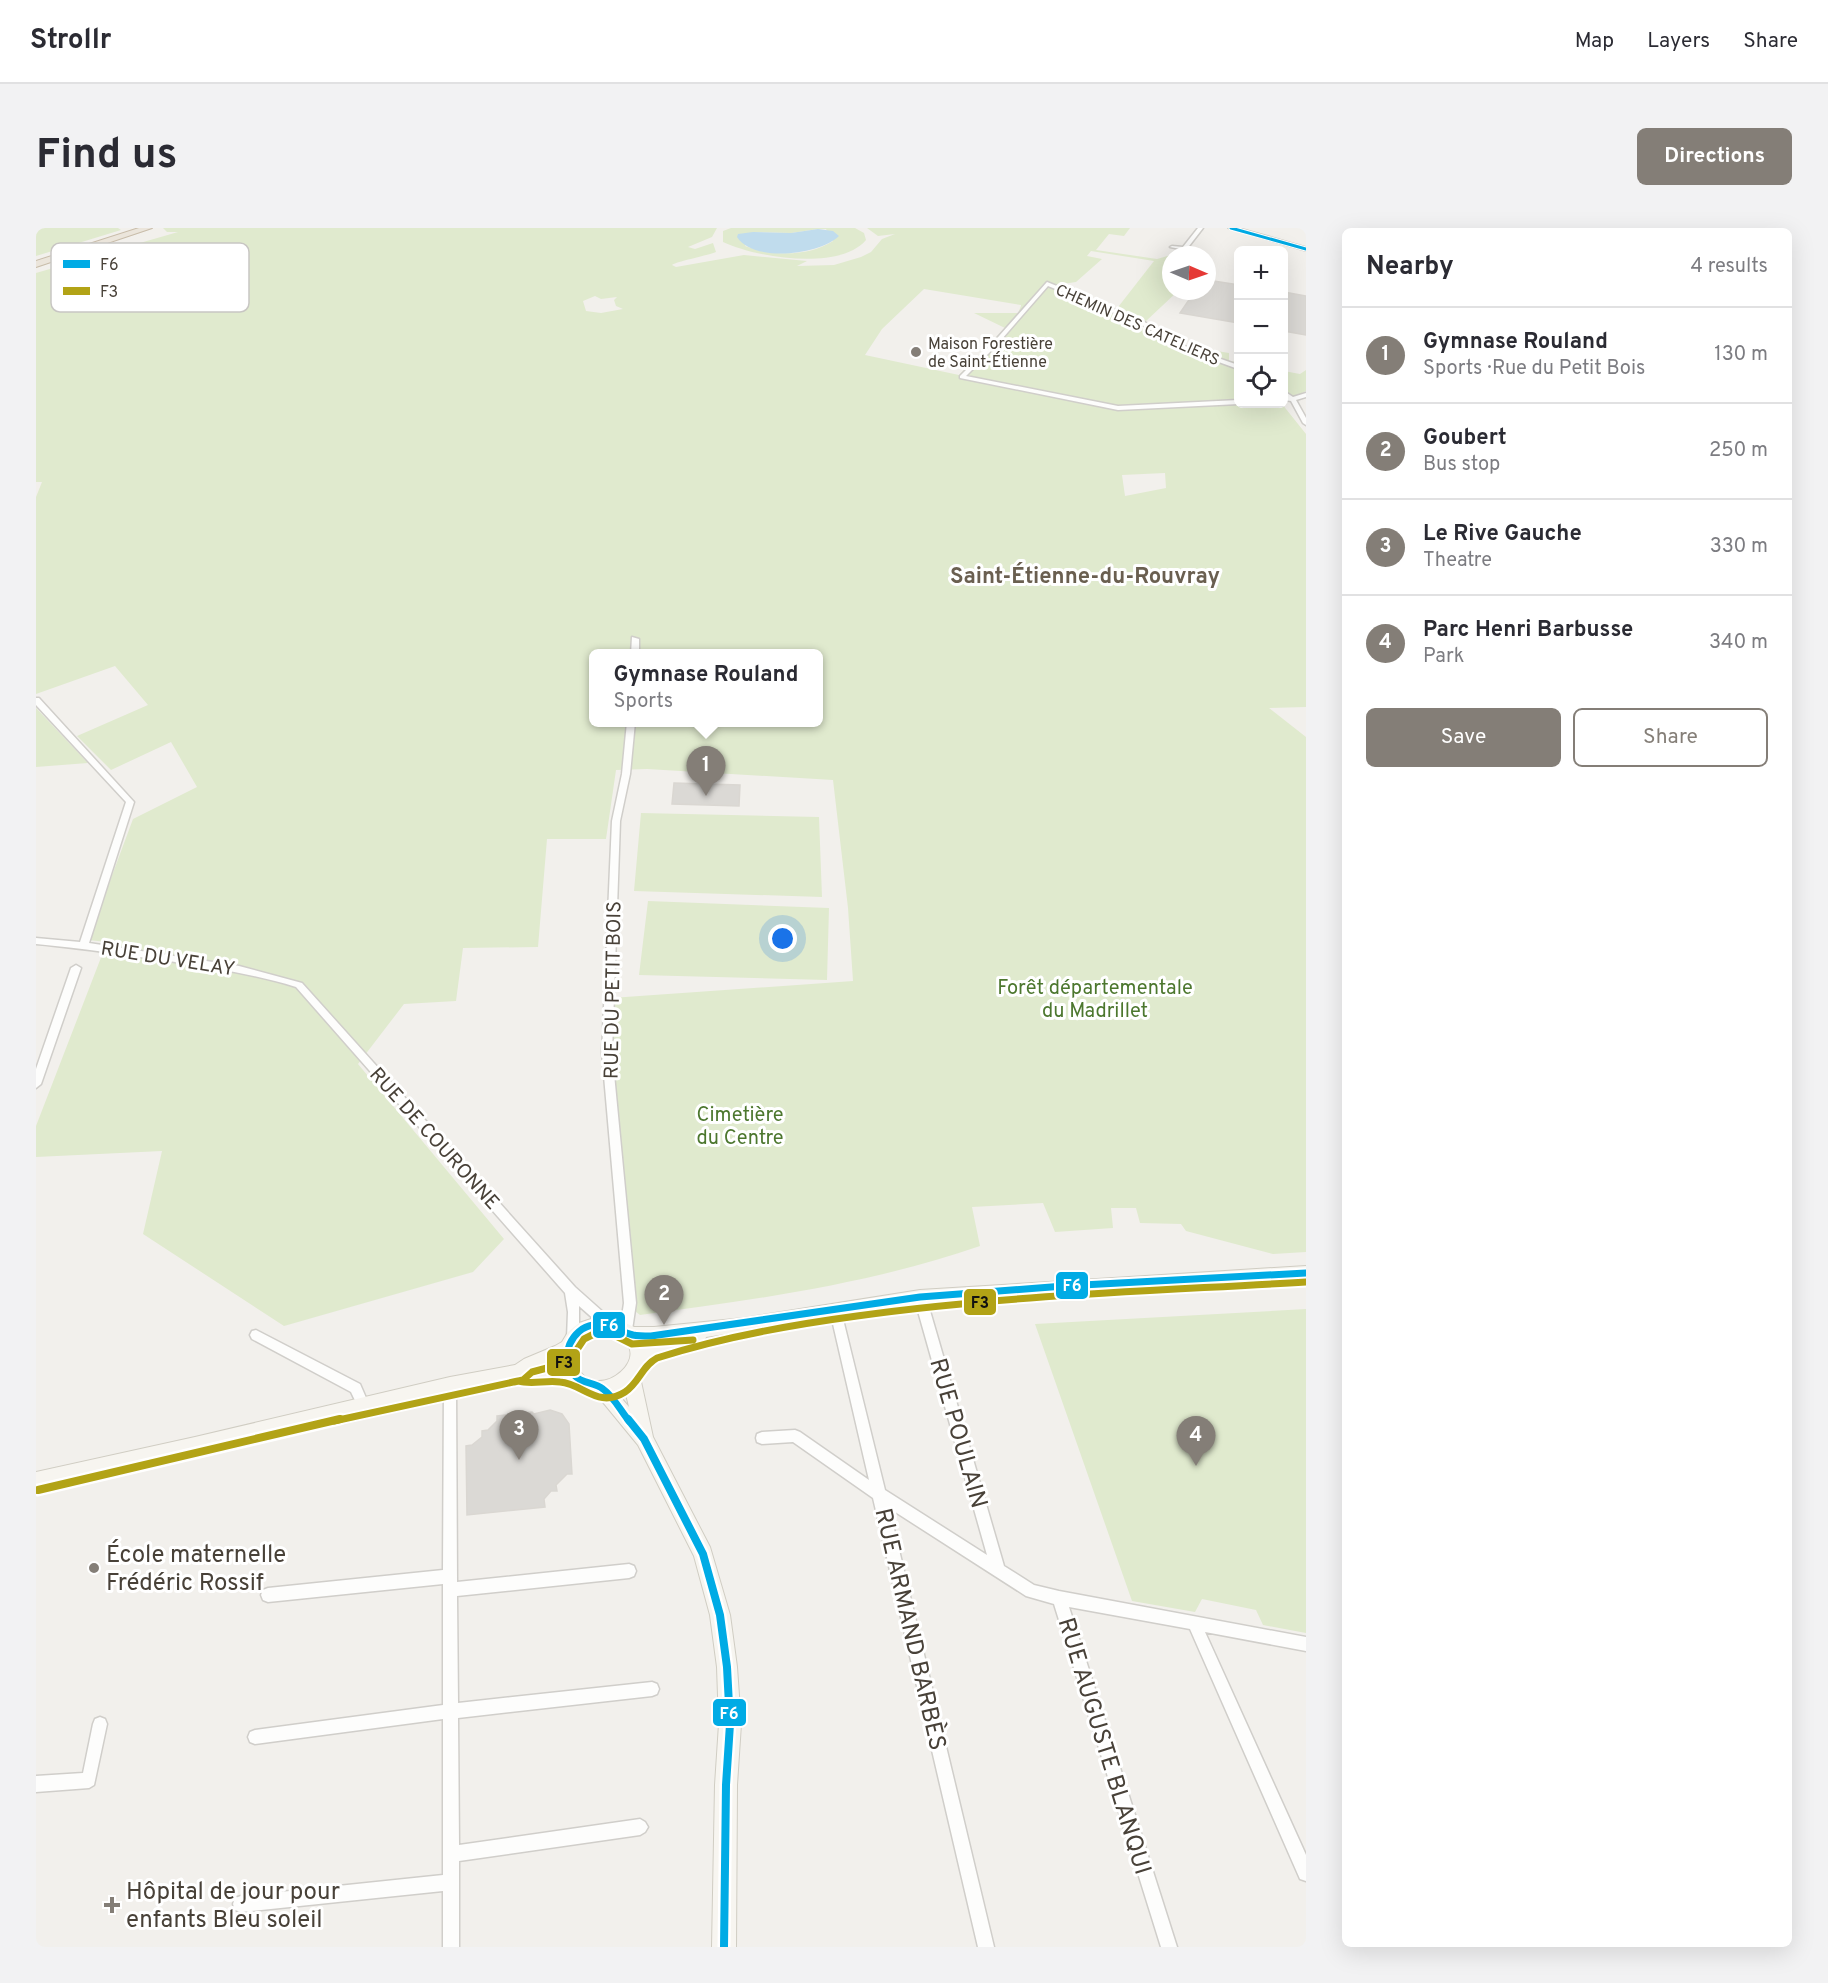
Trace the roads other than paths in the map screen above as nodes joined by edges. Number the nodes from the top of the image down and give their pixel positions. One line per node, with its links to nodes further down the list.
1 (137, 228): 5 (highway)
2 (148, 228): 6 (highway)
3 (1201, 228): 7 (street)
4 (1230, 228): 8 (main road)
5 (92, 243)
6 (99, 243)
7 (1186, 246)
8 (1306, 249)
9 (51, 257): 11 (highway)
10 (51, 257): 11 (highway)
11 (36, 262)
12 (1234, 365): 17 (street, CHEMIN DES CATELIERS)
13 (1306, 395): 16 (street)
14 (1288, 396): 16 (street)
15 (1288, 400): 16 (street)
16 (1293, 400): 18 (street)
17 (1234, 402)
18 (1306, 423)
19 (635, 639): 20 (street)
20 (635, 649)
21 (36, 700): 24 (street)
22 (631, 727): 34 (street, RUE DU PETIT BOIS)
23 (36, 941): 24 (street, RUE DU VELAY)
24 (84, 945): 26 (street, RUE DU VELAY)
25 (76, 968): 27 (street)
26 (299, 985): 29 (street, RUE DE COURONNE)
27 (36, 1084)
28 (1306, 1273): 30 (main road)
29 (571, 1291): 32 (street, RUE DE COURONNE); 36 (street)
30 (920, 1297): 31 (main road); 47 (street, RUE POULAIN)
31 (836, 1311): 33 (main road); 46 (street, RUE ARMAND BARBÈS)
32 (608, 1324): 34 (main road); 36 (main road)
33 (744, 1325): 34 (main road); 37 (main road)
34 (629, 1333): 37 (main road)
35 (256, 1335): 42 (street)
36 (570, 1343): 38 (main road); 39 (main road)
37 (635, 1369): 41 (main road); 44 (main road)
38 (519, 1372): 39 (main road); 40 (main road)
39 (571, 1374): 41 (main road)
40 (450, 1385): 42 (main road); 49 (street)
41 (602, 1388): 44 (main road)
42 (363, 1407): 45 (main road)
43 (762, 1438): 46 (street, RUE AUGUSTE BLANQUI)
44 (644, 1439): 65 (main road)
45 (36, 1481)
46 (879, 1494): 47 (street, RUE AUGUSTE BLANQUI); 66 (street, RUE ARMAND BARBÈS)
47 (999, 1569): 51 (street, RUE AUGUSTE BLANQUI)
48 (629, 1571): 49 (street)
49 (451, 1583): 50 (street); 55 (street)
50 (268, 1596)
51 (1059, 1598): 52 (street); 67 (street, RUE AUGUSTE BLANQUI)
52 (1194, 1623): 53 (street); 61 (street)
53 (1306, 1644)
54 (652, 1689): 55 (street)
55 (451, 1711): 57 (street); 60 (street)
56 (100, 1724): 58 (street)
57 (255, 1737)
58 (36, 1784)
59 (640, 1827): 60 (street)
60 (451, 1854): 62 (street)
61 (1306, 1873)
62 (451, 1882): 63 (street); 64 (street)
63 (241, 1904)
64 (451, 1947)
65 (724, 1947)
66 (986, 1947)
67 (1169, 1947)

